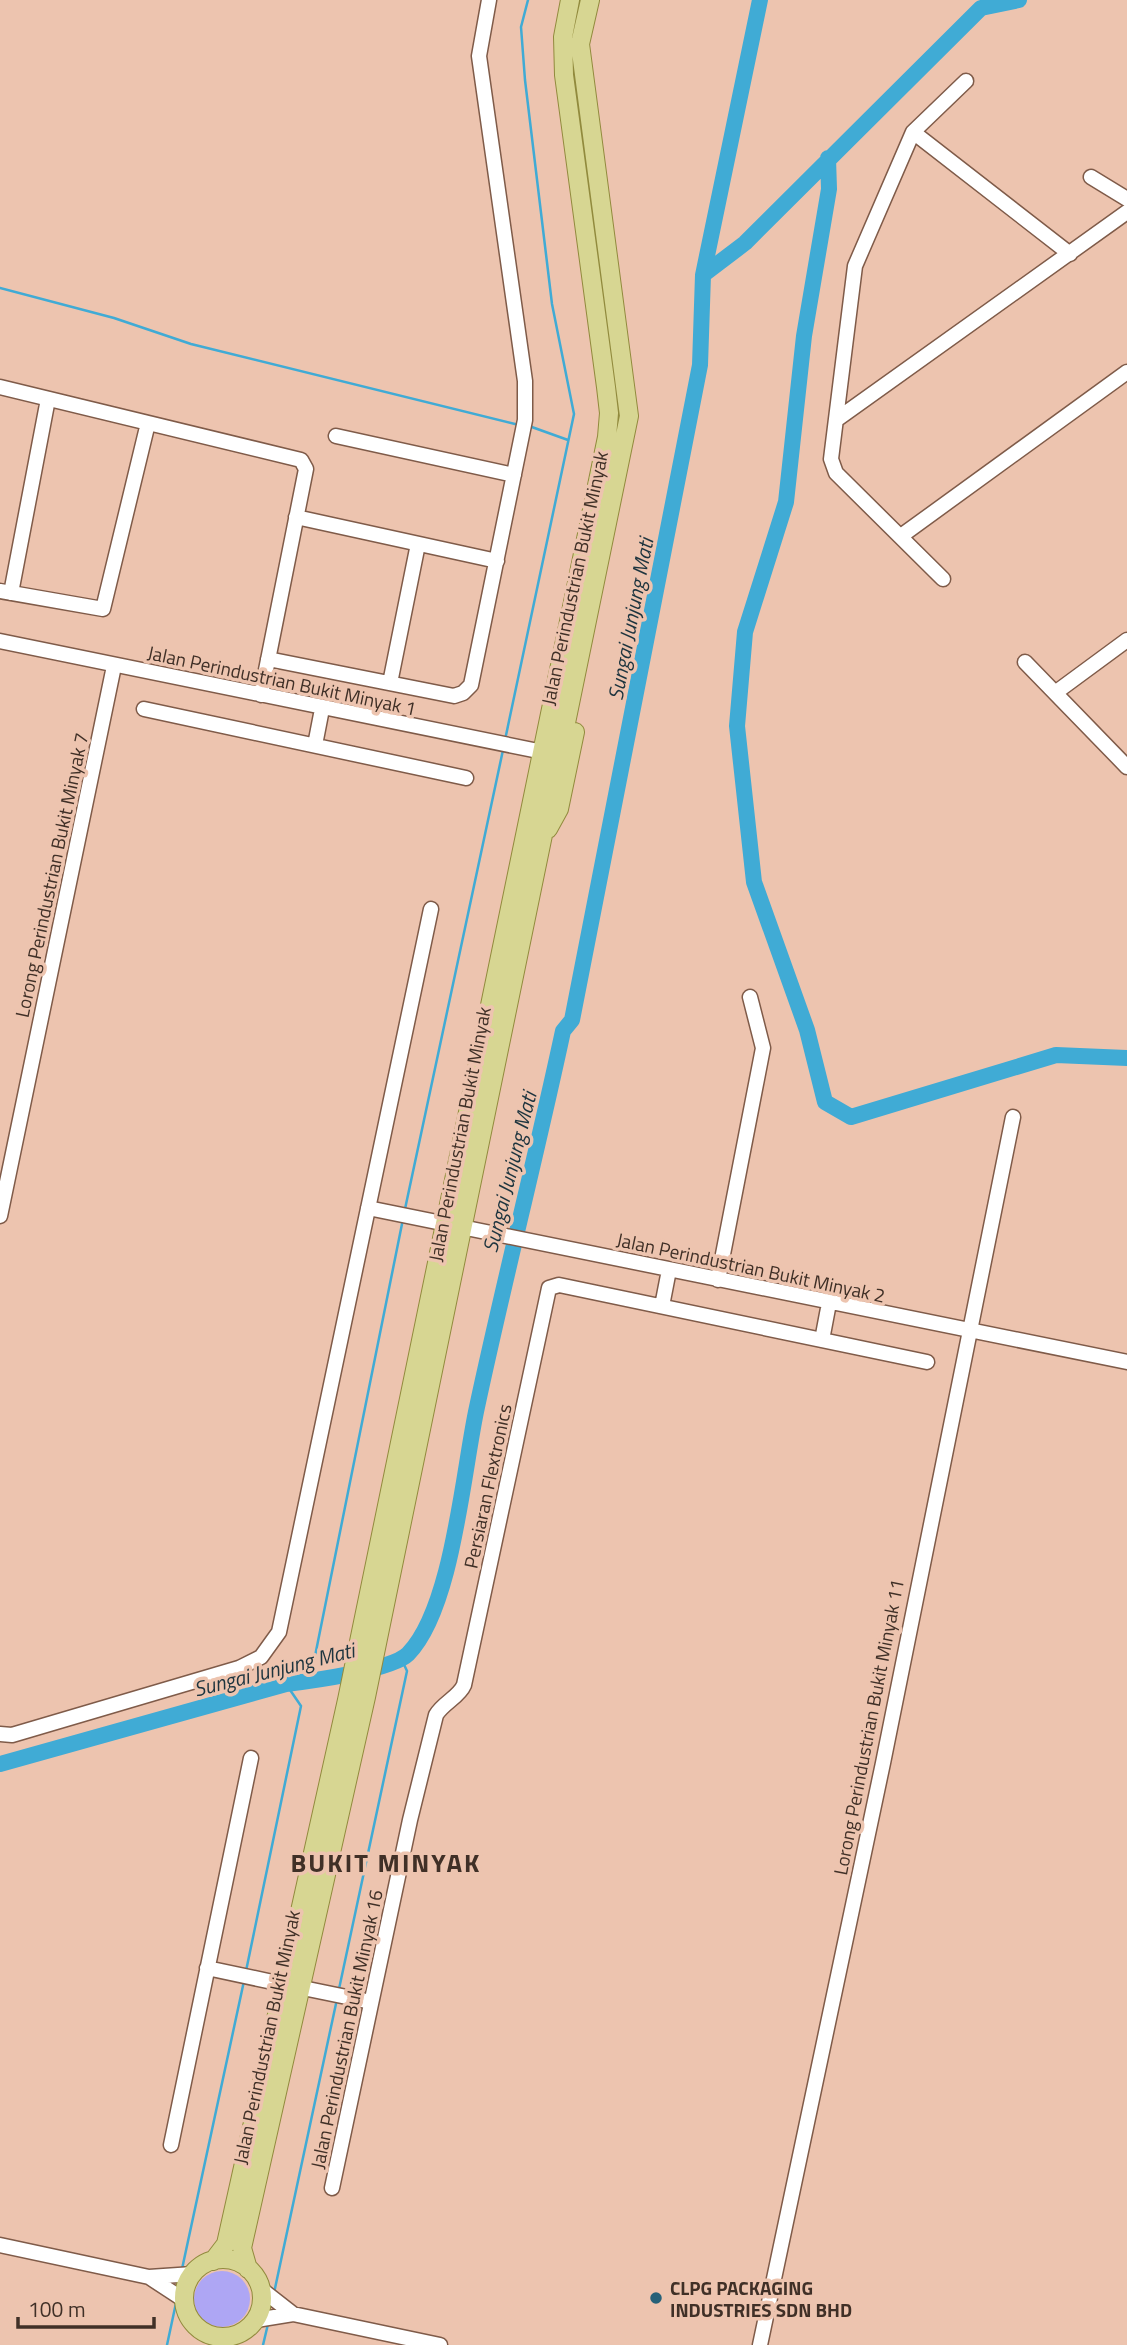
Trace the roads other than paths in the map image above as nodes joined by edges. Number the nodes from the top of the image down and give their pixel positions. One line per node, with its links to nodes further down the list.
1 (489, 0): 16 (street)
2 (570, 0): 35 (main road, Jalan Perindustrian Bukit Minyak)
3 (590, 0): 30 (main road, Jalan Perindustrian Bukit Minyak)
4 (967, 81): 5 (street)
5 (913, 132): 9 (street); 13 (street)
6 (1091, 177): 7 (street)
7 (1127, 199)
8 (1127, 212): 9 (street)
9 (1070, 254): 13 (street)
10 (1127, 372): 18 (street)
11 (0, 387): 12 (street)
12 (48, 399): 14 (street); 22 (street)
13 (836, 420): 18 (street)
14 (148, 423): 17 (street); 22 (street)
15 (336, 436): 16 (street)
16 (514, 475): 20 (street)
17 (296, 517): 19 (street); 25 (street)
18 (901, 536): 21 (street)
19 (418, 544): 20 (street); 28 (street)
20 (496, 561): 28 (street)
21 (943, 579)
22 (6, 592)
23 (1127, 640): 29 (street)
24 (0, 642): 27 (street, Jalan Perindustrian Bukit Minyak 1)
25 (268, 659): 28 (street); 31 (street)
26 (1025, 662): 29 (street)
27 (114, 666): 31 (street, Jalan Perindustrian Bukit Minyak 1); 44 (street, Lorong Perindustrian Bukit Minyak 7)
28 (390, 683)
29 (1055, 693): 37 (street)
30 (570, 694): 36 (main road, Jalan Perindustrian Bukit Minyak); 39 (main road)
31 (261, 695): 33 (street, Jalan Perindustrian Bukit Minyak 1)
32 (144, 709): 34 (street)
33 (322, 709): 34 (street); 35 (street, Jalan Perindustrian Bukit Minyak 1)
34 (315, 745): 38 (street)
35 (539, 751): 36 (street, Jalan Perindustrian Bukit Minyak 1); 45 (main road, Jalan Perindustrian Bukit Minyak)
36 (558, 755): 39 (main road, Jalan Perindustrian Bukit Minyak)
37 (1124, 757)
38 (466, 778)
39 (540, 840): 46 (main road, Jalan Perindustrian Bukit Minyak)
40 (431, 909): 43 (street)
41 (750, 997): 48 (street)
42 (1013, 1117): 51 (street, Lorong Perindustrian Bukit Minyak 11)
43 (368, 1208): 45 (street, Jalan Perindustrian Bukit Minyak 2); 56 (street)
44 (0, 1216)
45 (443, 1223): 46 (street, Jalan Perindustrian Bukit Minyak 2); 59 (main road, Jalan Perindustrian Bukit Minyak)
46 (462, 1227): 47 (street, Jalan Perindustrian Bukit Minyak 2); 59 (main road, Jalan Perindustrian Bukit Minyak)
47 (668, 1270): 48 (street, Jalan Perindustrian Bukit Minyak 2); 50 (street)
48 (718, 1280): 49 (street, Jalan Perindustrian Bukit Minyak 2)
49 (829, 1303): 51 (street, Jalan Perindustrian Bukit Minyak 2); 52 (street)
50 (662, 1307): 52 (street, Persiaran Flextronics); 55 (street, Persiaran Flextronics)
51 (970, 1330): 54 (street, Jalan Perindustrian Bukit Minyak 2); 75 (street, Lorong Perindustrian Bukit Minyak 11)
52 (822, 1340): 53 (street, Persiaran Flextronics)
53 (927, 1362)
54 (1127, 1362)
55 (436, 1715): 60 (street, Jalan Perindustrian Bukit Minyak 16)
56 (0, 1734)
57 (251, 1758): 58 (street)
58 (207, 1968): 59 (street); 61 (street)
59 (290, 1985): 60 (street); 64 (main road, Jalan Perindustrian Bukit Minyak); 65 (main road, Jalan Perindustrian Bukit Minyak)
60 (371, 2003): 62 (street, Jalan Perindustrian Bukit Minyak 16)
61 (171, 2146)
62 (332, 2188)
63 (0, 2245): 67 (street)
64 (213, 2261): 65 (main road); 66 (main road)
65 (248, 2269): 68 (main road)
66 (184, 2275): 67 (street); 69 (main road)
67 (149, 2277): 69 (street)
68 (269, 2296): 70 (street); 71 (main road)
69 (179, 2298): 72 (main road)
70 (293, 2314): 71 (street); 74 (street)
71 (265, 2318): 73 (main road)
72 (201, 2338): 73 (main road)
73 (224, 2341)
74 (440, 2345)
75 (760, 2345)

